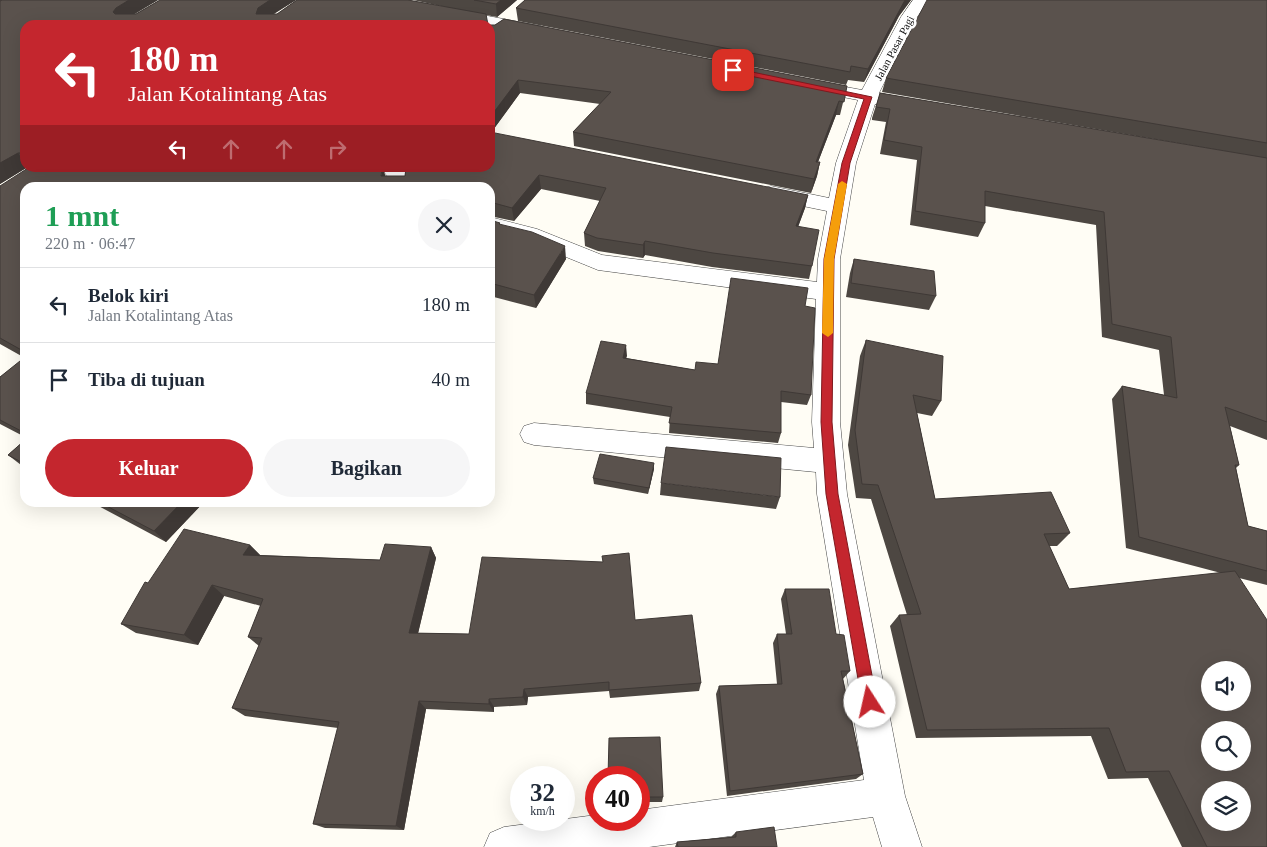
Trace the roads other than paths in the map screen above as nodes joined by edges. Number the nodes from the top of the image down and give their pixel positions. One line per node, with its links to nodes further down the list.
1 (379, 0): 3 (street)
2 (921, 0): 7 (street, Jalan Pasar Pagi)
3 (482, 20)
4 (502, 24): 5 (street)
5 (550, 33)
6 (791, 82): 7 (street)
7 (868, 97): 8 (street); 10 (street, Jalan Pasar Pagi)
8 (936, 109)
9 (751, 189): 10 (street)
10 (838, 207): 12 (street, Jalan Pasar Pagi)
11 (495, 225): 12 (street)
12 (828, 292): 14 (street, Jalan Pasar Pagi)
13 (534, 434): 14 (street)
14 (829, 461): 15 (street, Jalan Pasar Pagi)
15 (886, 796): 16 (street); 17 (street, Jalan Pasar Pagi)
16 (504, 847)
17 (902, 847)

